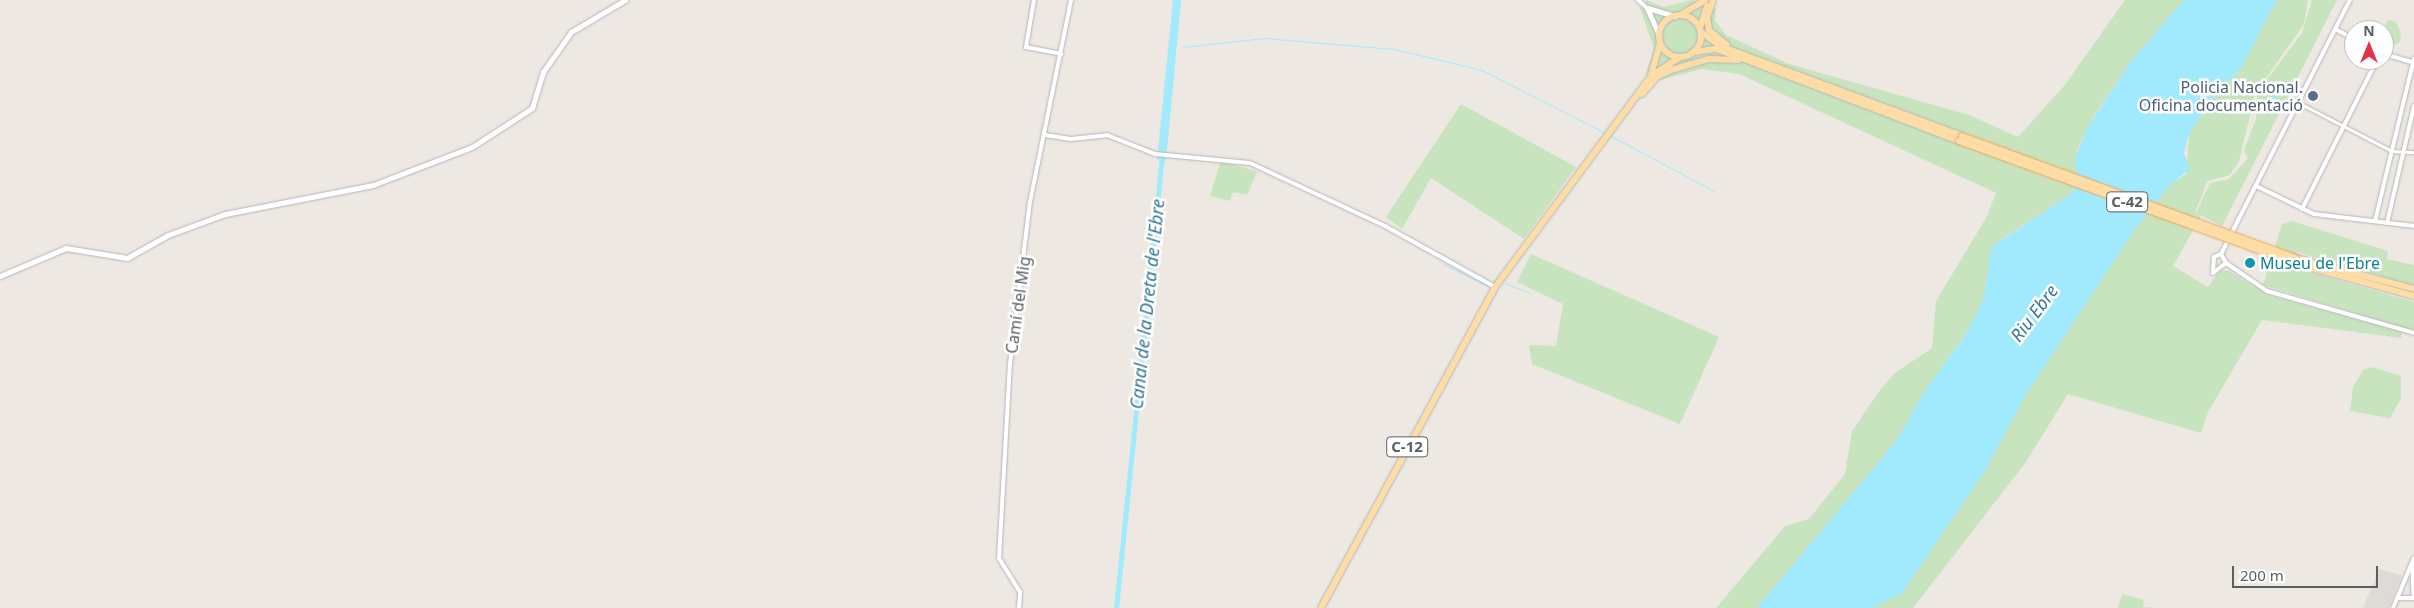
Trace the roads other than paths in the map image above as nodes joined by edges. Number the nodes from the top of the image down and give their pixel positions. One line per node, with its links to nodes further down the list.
1 (625, 0): 43 (street)
2 (1034, 0): 17 (street)
3 (1071, 0): 17 (street, Camí del Mig)
4 (1638, 0): 8 (street)
5 (1705, 0): 9 (main road)
6 (1712, 0): 11 (main road); 15 (main road)
7 (2350, 0): 10 (street)
8 (1647, 8): 9 (street); 13 (street)
9 (1678, 15): 11 (main road); 13 (main road)
10 (2335, 29): 12 (street); 24 (street)
11 (1701, 30): 15 (main road, C-42); 16 (main road)
12 (2344, 34)
13 (1659, 35): 14 (main road, C-12)
14 (1660, 44): 19 (main road); 23 (main road, C-12)
15 (1732, 50): 29 (main road, C-42)
16 (1694, 52): 19 (main road, C-12); 21 (main road, C-42)
17 (1061, 54): 28 (street, Camí del Mig)
18 (2394, 57): 20 (street)
19 (1678, 58): 23 (main road, C-12)
20 (2413, 64): 30 (street)
21 (1764, 68): 26 (main road); 29 (main road, C-42)
22 (2372, 70): 27 (street)
23 (1650, 76): 26 (main road, C-12)
24 (2297, 102): 27 (street); 33 (street)
25 (2414, 106): 31 (street)
26 (1626, 108): 44 (main road, C-12)
27 (2344, 126): 30 (street); 34 (street)
28 (1045, 135): 44 (street); 51 (street, Camí del Mig)
29 (1960, 138): 39 (main road, C-42, bridge)
30 (2392, 151): 31 (street); 35 (street)
31 (2404, 152): 32 (street); 36 (street)
32 (2414, 152)
33 (2256, 186): 34 (street); 38 (street)
34 (2302, 209): 35 (street)
35 (2375, 221): 36 (street)
36 (2387, 223): 37 (street)
37 (2414, 226)
38 (2221, 254): 40 (street); 41 (street)
39 (2295, 260): 45 (main road, C-42); 46 (main road, C-42)
40 (2226, 263): 42 (street); 47 (street)
41 (2214, 265): 42 (street); 42 (street)
42 (2219, 267)
43 (0, 276)
44 (1495, 287): 52 (main road, C-12)
45 (2414, 288)
46 (2414, 296)
47 (2414, 333)
48 (2413, 560): 49 (street); 50 (street)
49 (2397, 598): 50 (street); 53 (street)
50 (2414, 598)
51 (1019, 608)
52 (1321, 608)
53 (2393, 608)

